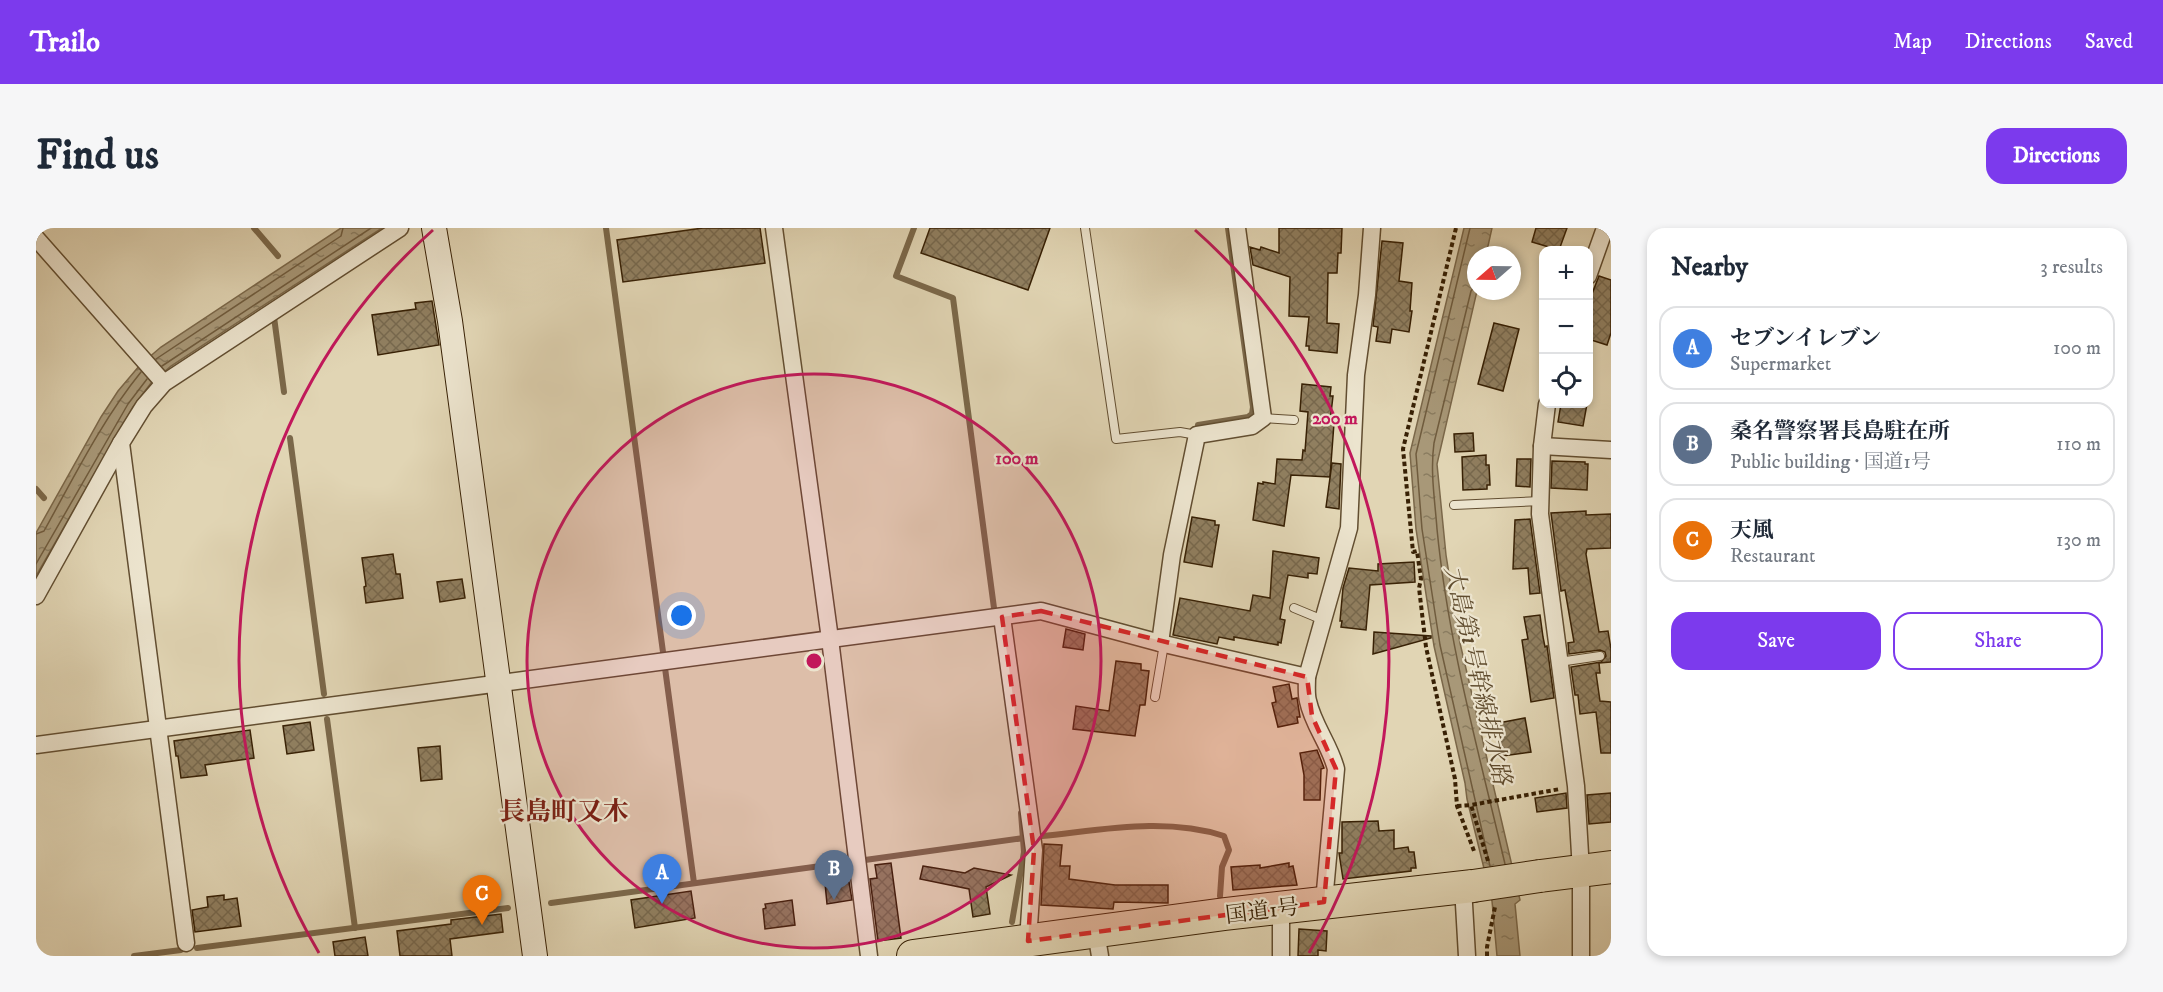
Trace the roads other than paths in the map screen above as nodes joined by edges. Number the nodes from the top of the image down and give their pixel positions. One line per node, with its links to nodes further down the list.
1 (400, 228): 15 (street)
2 (434, 228): 29 (street)
3 (774, 228): 24 (street)
4 (1084, 228): 14 (lane)
5 (1237, 228): 12 (street)
6 (1372, 228): 23 (street)
7 (1605, 228): 9 (street)
8 (36, 238): 10 (street)
9 (1593, 262)
10 (163, 382)
11 (1547, 408): 16 (street)
12 (1263, 418): 13 (lane); 14 (street)
13 (1294, 420)
14 (1197, 435): 25 (street)
15 (121, 443): 20 (street); 31 (street)
16 (1542, 446): 17 (street); 18 (street)
17 (1611, 450)
18 (1540, 501): 19 (lane); 27 (street)
19 (1454, 506)
20 (36, 596)
21 (1293, 608): 23 (lane)
22 (1002, 617): 24 (street); 25 (street); 37 (street)
23 (1323, 620): 28 (street)
24 (830, 639): 29 (street); 42 (street)
25 (1162, 643): 28 (street); 30 (lane)
26 (1600, 656): 27 (lane)
27 (1559, 662): 33 (street)
28 (1307, 677): 35 (street)
29 (498, 683): 31 (street); 41 (street)
30 (1155, 697)
31 (159, 729): 32 (street); 38 (street)
32 (36, 745)
33 (1596, 869): 34 (highway, 国道1号, bridge); 45 (street)
34 (1468, 887): 35 (highway, 国道1号); 44 (street)
35 (1324, 902): 36 (highway, 国道1号)
36 (1281, 907): 39 (highway, 国道1号); 43 (street)
37 (1028, 941): 39 (highway, 国道1号); 40 (highway, 国道1号)
38 (186, 943)
39 (1098, 944)
40 (931, 955)
41 (535, 956)
42 (870, 956)
43 (1281, 956)
44 (1467, 956)
45 (1581, 956)

